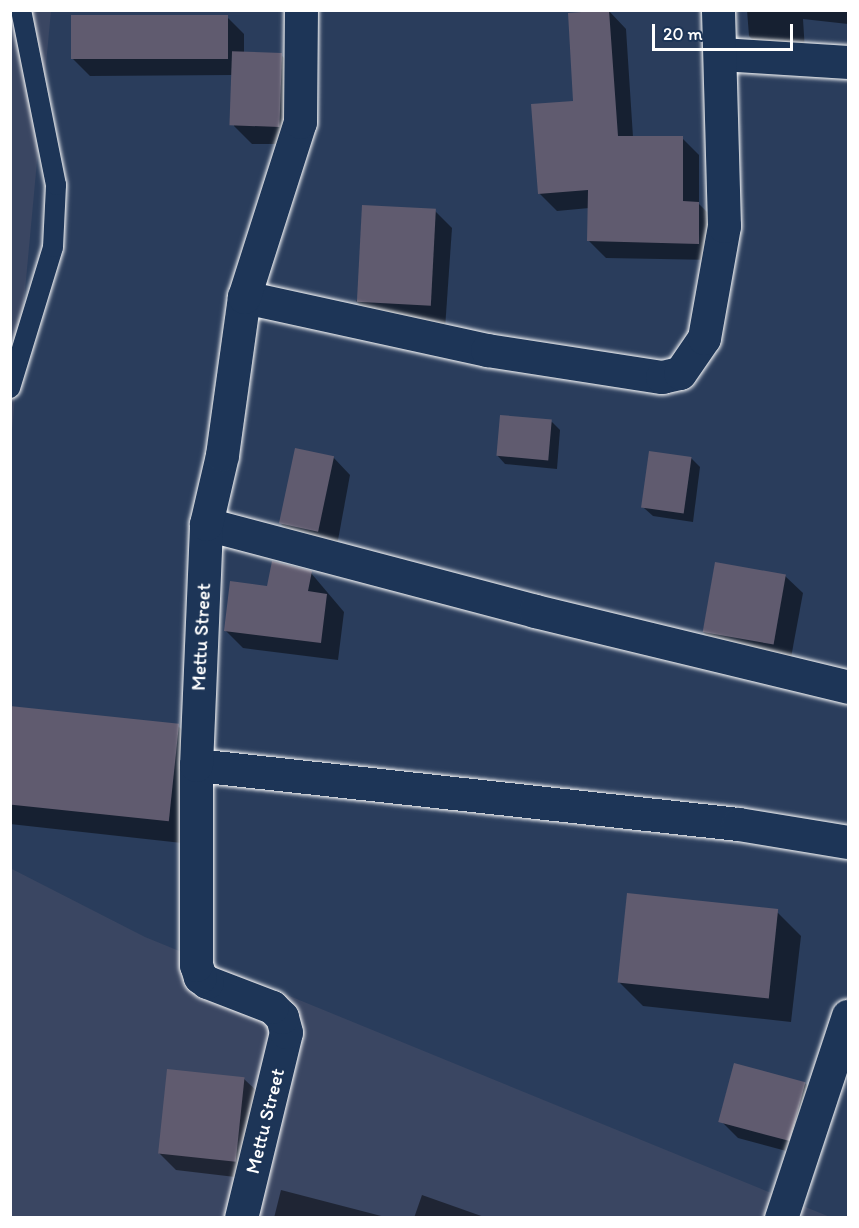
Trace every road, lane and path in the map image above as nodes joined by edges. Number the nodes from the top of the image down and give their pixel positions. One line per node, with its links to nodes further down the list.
1 (21, 10): 7 (lane)
2 (301, 10): 6 (street, Mettu Street)
3 (718, 10): 4 (street)
4 (721, 54): 5 (street); 6 (street)
5 (849, 62)
6 (244, 297): 8 (street, Mettu Street)
7 (10, 388)
8 (206, 524): 9 (street); 10 (street, Mettu Street)
9 (849, 687)
10 (196, 765): 11 (street); 13 (street, Mettu Street)
11 (849, 842)
12 (849, 1016): 14 (street)
13 (241, 1218)
14 (781, 1218)

